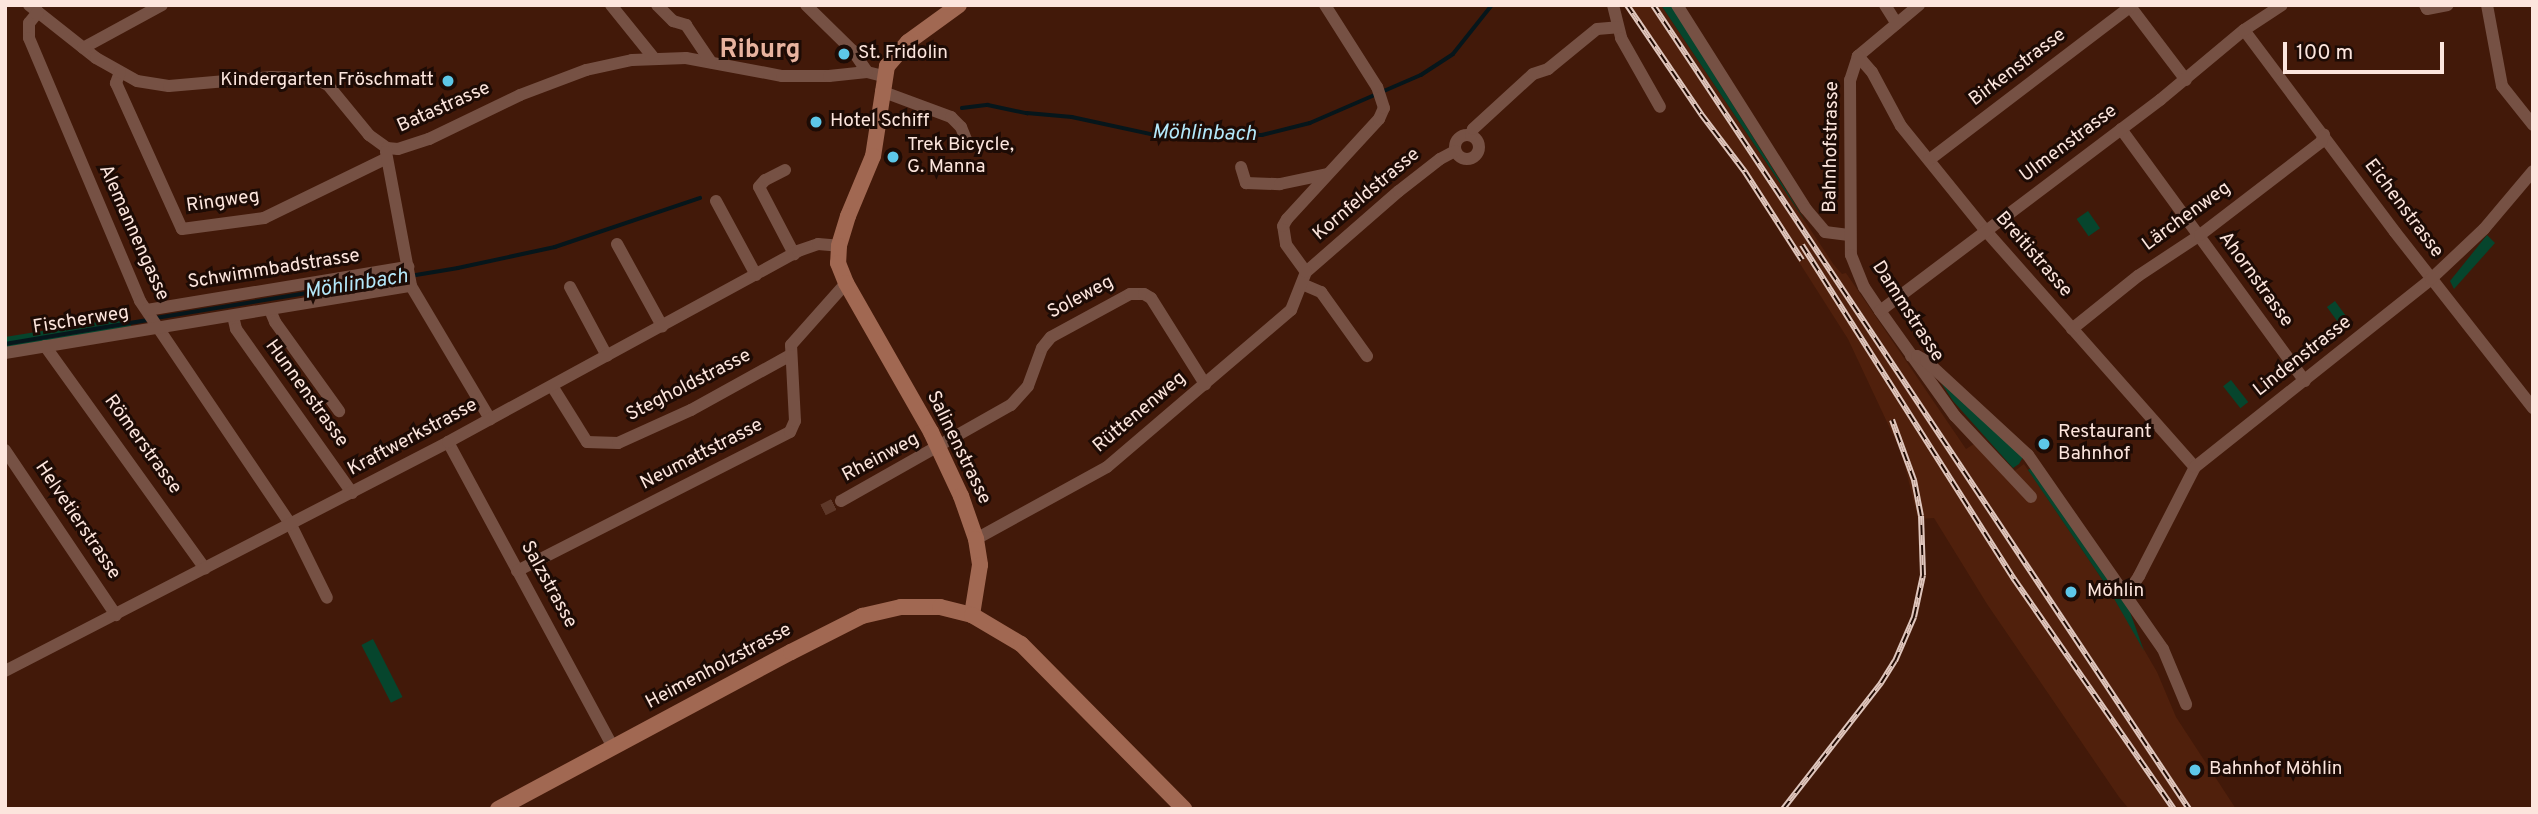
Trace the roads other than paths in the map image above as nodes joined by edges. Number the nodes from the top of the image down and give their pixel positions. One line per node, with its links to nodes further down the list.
1 (162, 5): 20 (street)
2 (611, 5): 21 (street)
3 (657, 5): 23 (street)
4 (806, 5): 25 (street)
5 (959, 5): 25 (street)
6 (1325, 5): 39 (street)
7 (1613, 5): 18 (street)
8 (1677, 5): 42 (street)
9 (1885, 5): 17 (street)
10 (1919, 5): 17 (street, Bahnhofstrasse)
11 (2282, 5): 19 (street, Ulmenstrasse)
12 (2425, 5): 13 (street)
13 (2448, 5)
14 (2487, 5): 28 (street)
15 (2129, 6): 26 (street); 35 (street, Birkenstrasse)
16 (34, 8): 20 (street, Batastrasse); 54 (street, Alemannengasse)
17 (1897, 24): 22 (street, Bahnhofstrasse)
18 (1618, 27): 27 (street); 30 (street, Kornfeldstrasse)
19 (2245, 30): 26 (street, Ulmenstrasse); 31 (street, Eichenstrasse)
20 (83, 48): 24 (street, Batastrasse)
21 (653, 57): 23 (street, Batastrasse); 34 (street, Batastrasse)
22 (1858, 57): 35 (street, Breitistrasse); 42 (street, Bahnhofstrasse)
23 (711, 62): 25 (street, Batastrasse)
24 (120, 72): 34 (street, Batastrasse); 34 (street, Ringweg)
25 (877, 79): 32 (street); 45 (street)
26 (2186, 80): 29 (street, Ulmenstrasse)
27 (1660, 107)
28 (2533, 125)
29 (2121, 129): 41 (street, Ulmenstrasse); 43 (street, Ahornstrasse)
30 (1471, 135): 33 (street, Kornfeldstrasse); 33 (street, Kornfeldstrasse)
31 (2324, 135): 43 (street, Lärchenweg); 50 (street, Eichenstrasse)
32 (968, 144)
33 (1455, 151): 49 (street, Kornfeldstrasse)
34 (386, 153): 47 (street)
35 (1929, 160): 41 (street, Breitistrasse)
36 (1241, 167): 39 (street)
37 (785, 170): 46 (street)
38 (2533, 171): 50 (street, Lindenstrasse)
39 (1327, 174): 49 (street)
40 (716, 201): 48 (street)
41 (1986, 231): 56 (street, Ulmenstrasse); 60 (street, Breitistrasse)
42 (1849, 235): 56 (street, Dammstrasse)
43 (2200, 235): 60 (street, Lärchenweg); 67 (street, Ahornstrasse)
44 (617, 244): 58 (street)
45 (839, 246): 46 (street, Kraftwerkstrasse); 51 (street, Salinenstrasse)
46 (794, 254): 48 (street, Kraftwerkstrasse)
47 (408, 267): 52 (street); 54 (street, Schwimmbadstrasse)
48 (756, 275): 58 (street, Kraftwerkstrasse)
49 (1304, 278): 65 (street); 68 (street, Rüttenenweg)
50 (2431, 279): 67 (street, Lindenstrasse); 70 (street, Eichenstrasse)
51 (846, 283): 64 (street); 74 (street, Salinenstrasse)
52 (411, 286): 55 (street, Fischerweg); 72 (street)
53 (570, 287): 63 (street)
54 (147, 310): 59 (street, Alemannengasse)
55 (270, 310): 57 (street, Fischerweg); 71 (street)
56 (1880, 311): 66 (street, Dammstrasse)
57 (233, 316): 59 (street, Fischerweg); 77 (street, Hunnenstrasse)
58 (662, 326): 63 (street, Kraftwerkstrasse)
59 (157, 328): 61 (street, Fischerweg); 80 (street, Alemannengasse)
60 (2072, 329): 76 (street, Breitistrasse)
61 (45, 346): 62 (street, Fischerweg); 82 (street, Römerstrasse)
62 (5, 354)
63 (607, 356): 69 (street, Kraftwerkstrasse)
64 (789, 356): 69 (street, Stegholdstrasse); 83 (street, Neumattstrasse)
65 (1367, 356)
66 (1910, 356): 78 (street, Dammstrasse); 84 (street)
67 (2305, 381): 76 (street, Lindenstrasse)
68 (1205, 384): 74 (street, Soleweg); 81 (street, Rüttenenweg)
69 (552, 386): 72 (street, Kraftwerkstrasse)
70 (2533, 408)
71 (339, 411)
72 (490, 419): 73 (street, Kraftwerkstrasse)
73 (448, 442): 77 (street, Kraftwerkstrasse); 83 (street, Salzstrasse)
74 (939, 449): 79 (street, Rheinweg); 81 (street, Salinenstrasse)
75 (5, 450): 86 (street, Helvetierstrasse)
76 (2195, 467): 84 (street, Lindenstrasse)
77 (352, 493): 80 (street, Kraftwerkstrasse)
78 (2032, 497)
79 (841, 501)
80 (290, 525): 82 (street, Kraftwerkstrasse); 85 (street, Alemannengasse)
81 (976, 539): 87 (street, Salinenstrasse)
82 (205, 569): 86 (street, Kraftwerkstrasse)
83 (517, 571): 90 (street, Salzstrasse)
84 (2127, 594): 89 (street)
85 (327, 598)
86 (116, 615): 88 (street, Kraftwerkstrasse)
87 (972, 615): 90 (street, Heimenholzstrasse); 92 (street)
88 (5, 671)
89 (2186, 704)
90 (613, 747): 91 (street, Heimenholzstrasse)
91 (498, 809)
92 (1184, 809)

